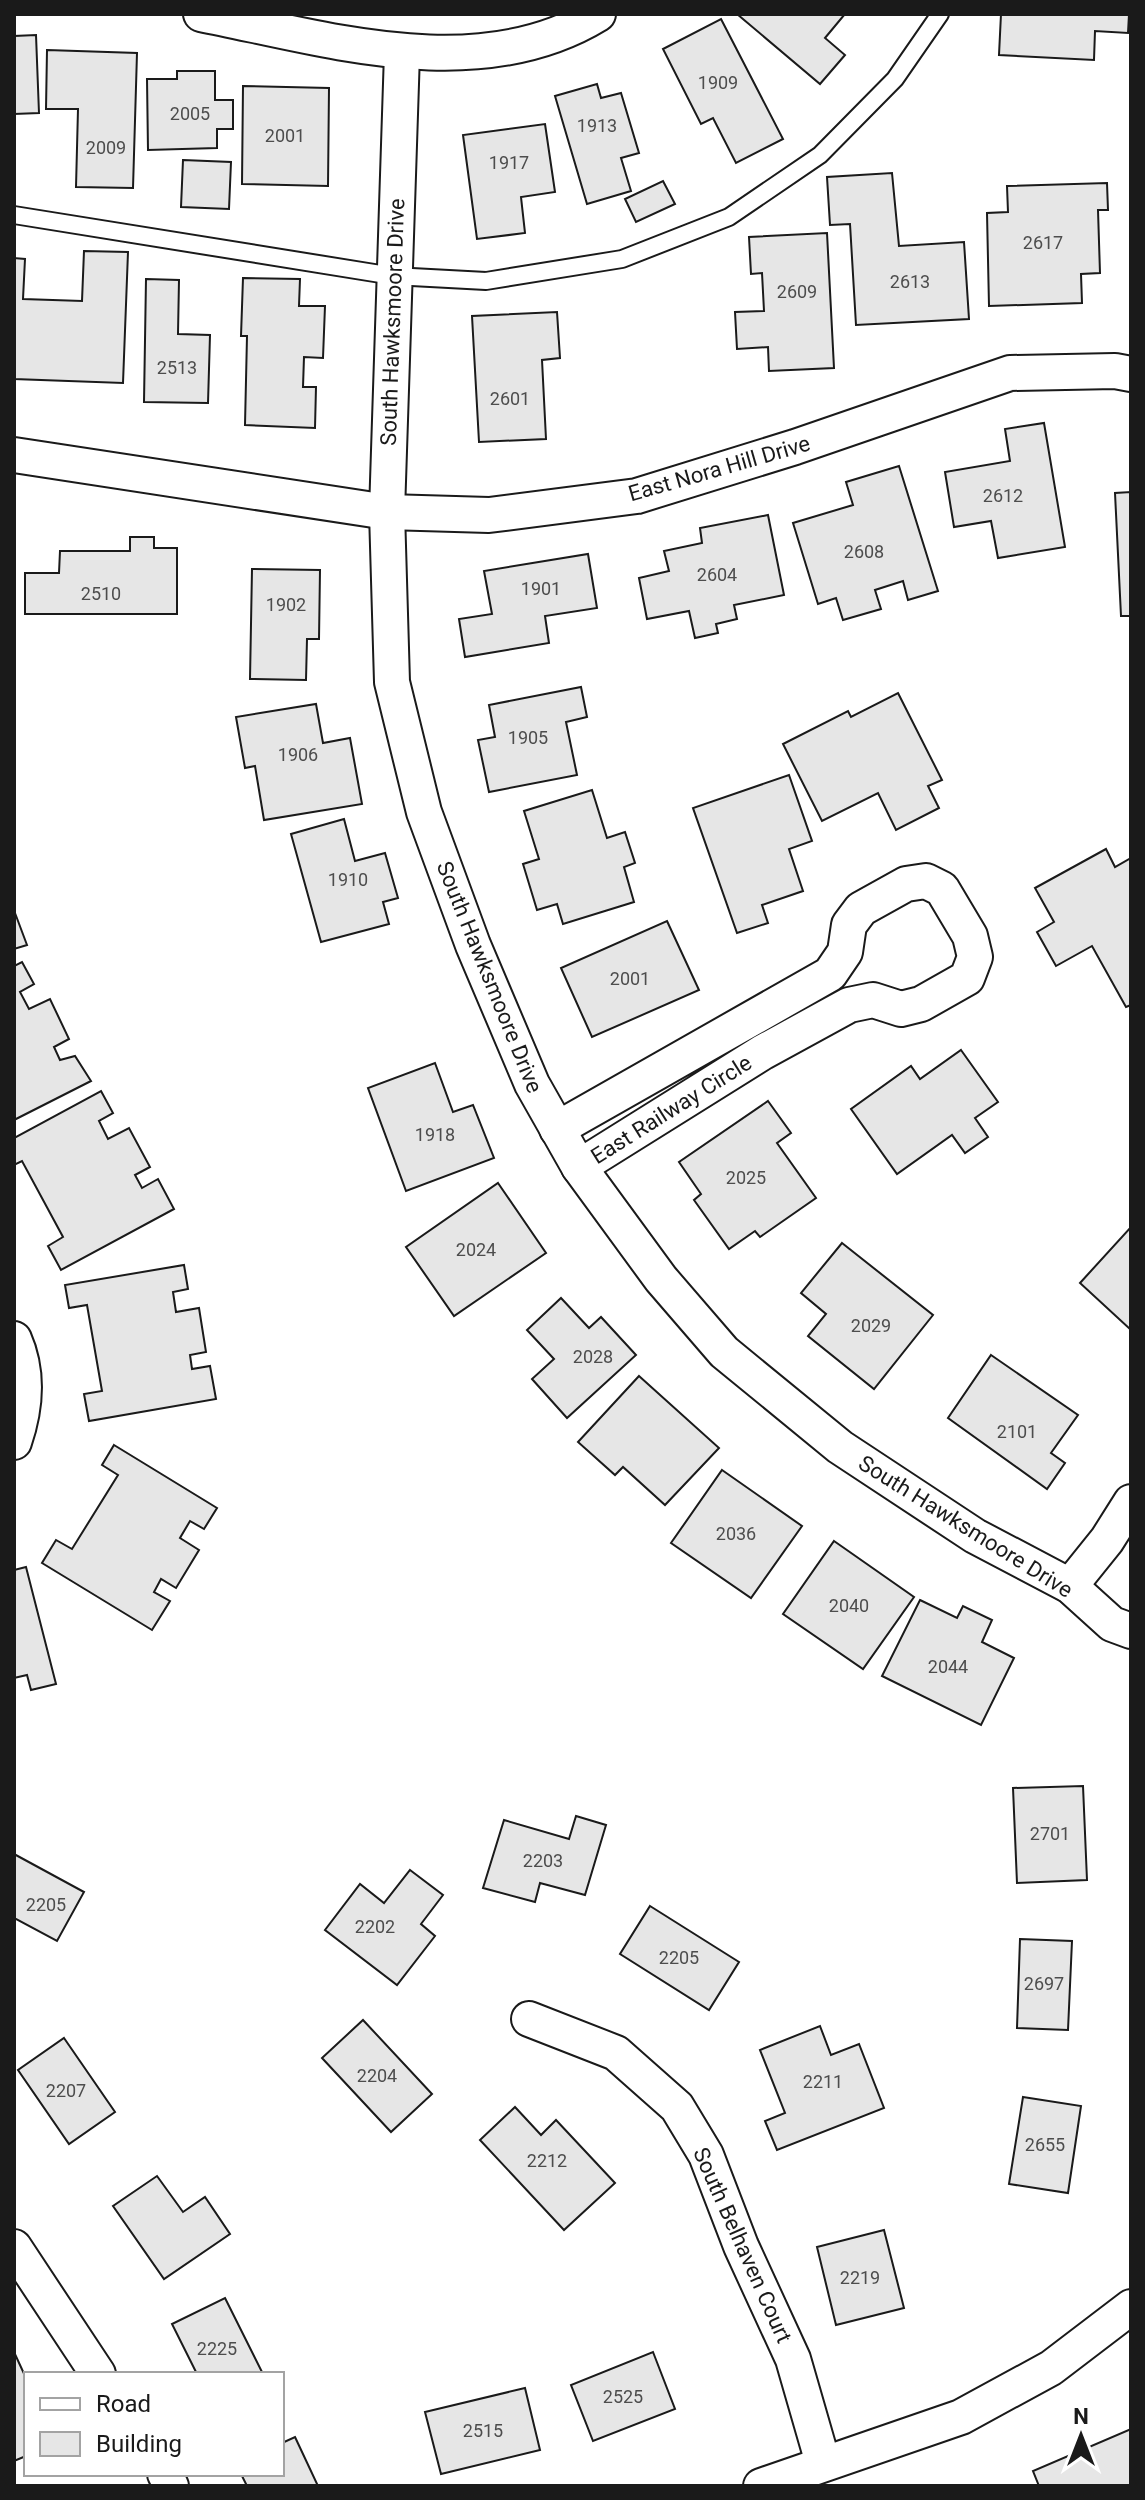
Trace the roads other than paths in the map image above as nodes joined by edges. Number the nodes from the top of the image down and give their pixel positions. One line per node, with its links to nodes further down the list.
1 (201, 14): 4 (street)
2 (598, 14): 4 (street)
3 (940, 14): 6 (lane)
4 (402, 53): 6 (street, South Hawksmoore Drive)
5 (14, 215): 6 (lane)
6 (393, 276): 9 (street, South Hawksmoore Drive)
7 (1131, 374): 9 (street, East Nora Hill Drive)
8 (14, 455): 9 (street, East Nora Hill Drive)
9 (387, 512): 13 (street, South Hawksmoore Drive)
10 (845, 952): 11 (street); 11 (street, East Railway Circle); 12 (street, East Railway Circle)
11 (873, 1000): 12 (street, East Railway Circle)
12 (755, 1038): 13 (street, East Railway Circle); 14 (street, East Railway Circle)
13 (557, 1129): 14 (street, South Hawksmoore Drive)
14 (579, 1167): 18 (street, South Hawksmoore Drive)
15 (14, 1339): 16 (street)
16 (14, 1442)
17 (1131, 1502): 18 (street)
18 (1070, 1586): 19 (street, South Hawksmoore Drive)
19 (1131, 1631)
20 (529, 2019): 24 (street, South Belhaven Court)
21 (14, 2247): 23 (street)
22 (1131, 2307): 24 (street)
23 (97, 2372)
24 (823, 2463): 25 (street)
25 (761, 2486)

